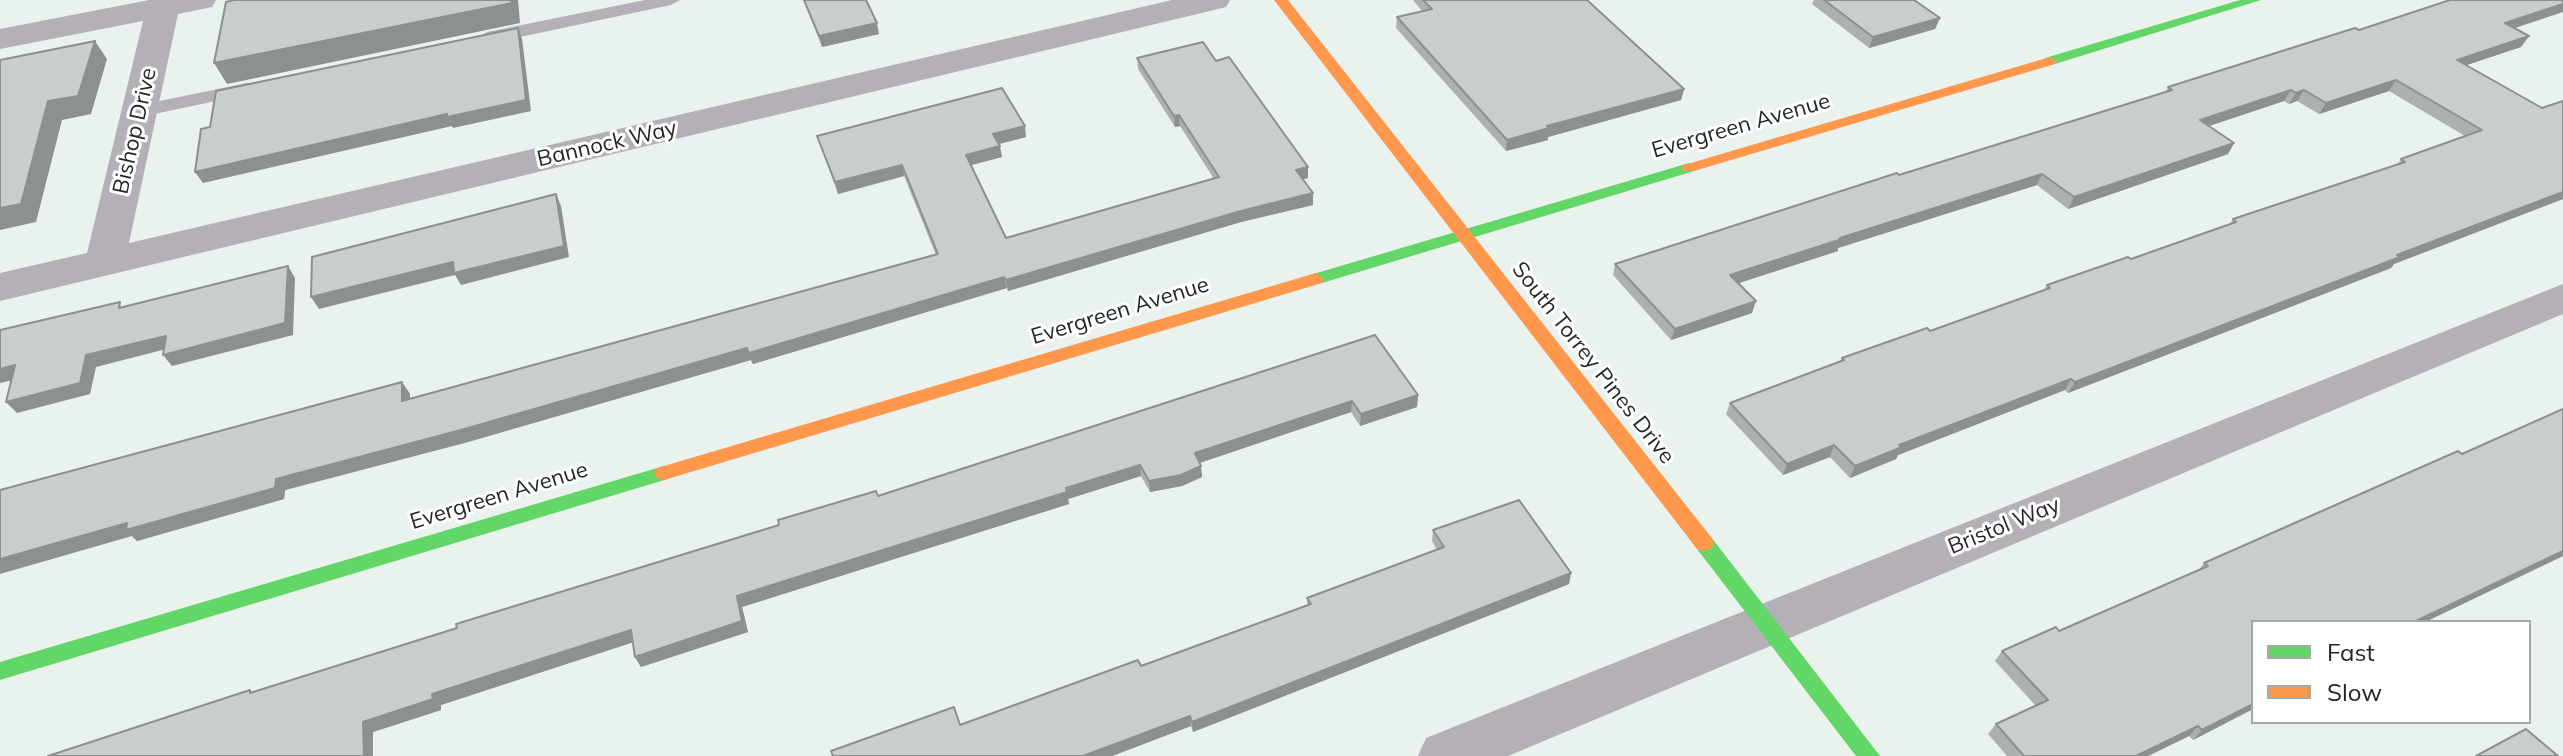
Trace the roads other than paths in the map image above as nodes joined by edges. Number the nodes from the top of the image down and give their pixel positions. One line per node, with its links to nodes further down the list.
1 (200, 0): 6 (street)
2 (671, 0): 8 (lane)
3 (1214, 0): 12 (street, Bannock Way)
4 (1281, 0): 11 (street, South Torrey Pines Drive)
5 (2254, 0): 11 (street, Evergreen Avenue)
6 (164, 4): 7 (street); 10 (street, Bishop Drive)
7 (0, 39)
8 (467, 42)
9 (264, 85): 10 (lane)
10 (140, 111): 12 (street, Bishop Drive)
11 (1462, 234): 15 (street, South Torrey Pines Drive); 16 (street, Evergreen Avenue)
12 (105, 262): 13 (street, Bannock Way)
13 (0, 287)
14 (2563, 298): 15 (street, Bristol Way)
15 (1765, 623): 17 (street, Bristol Way); 18 (street, South Torrey Pines Drive)
16 (0, 671)
17 (1446, 756)
18 (1869, 756)

